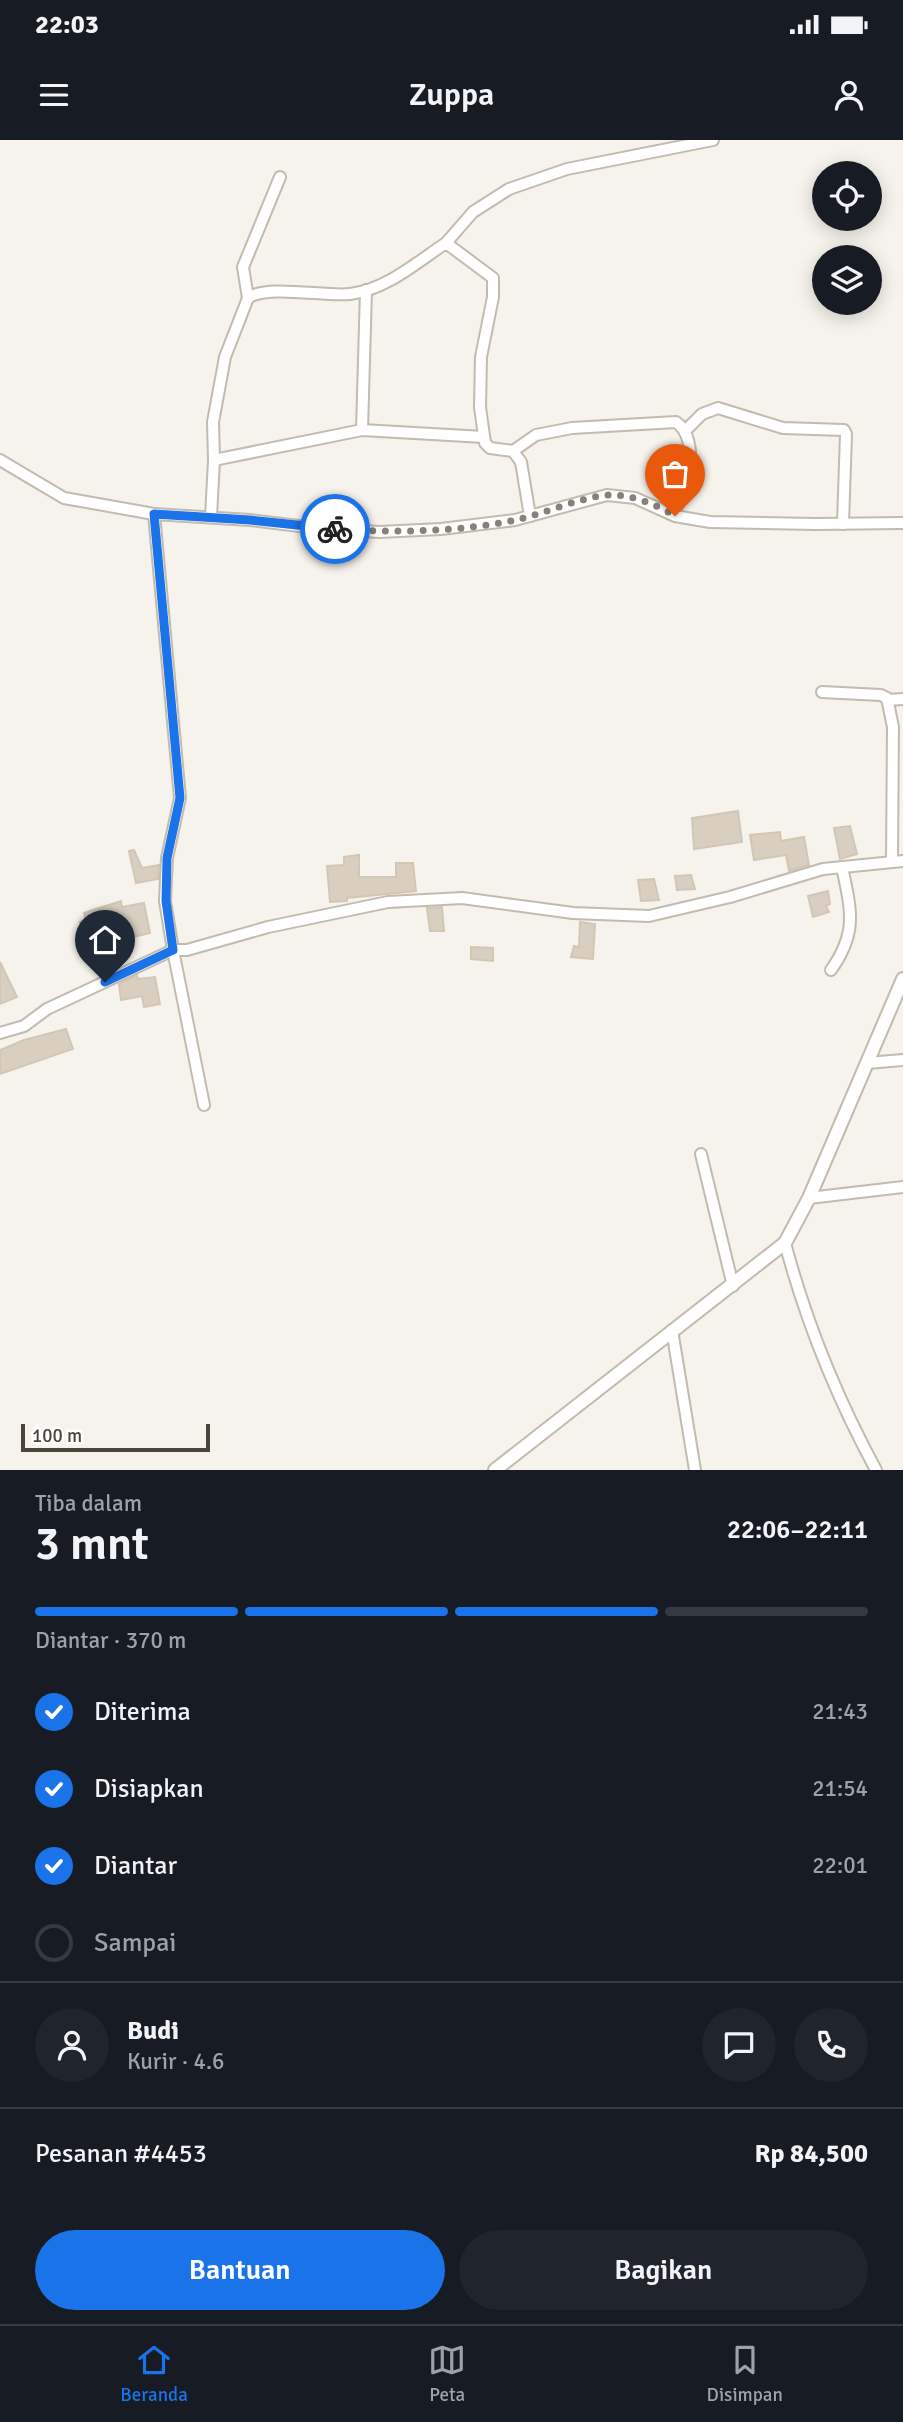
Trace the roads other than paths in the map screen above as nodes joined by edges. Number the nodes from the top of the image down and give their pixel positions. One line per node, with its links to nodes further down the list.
1 (713, 140): 3 (street)
2 (280, 177): 5 (street)
3 (446, 243): 4 (street); 8 (street)
4 (366, 290): 5 (street); 6 (street)
5 (248, 298): 11 (street)
6 (362, 430): 8 (street); 11 (street)
7 (685, 431): 9 (street); 12 (street); 17 (street)
8 (484, 437): 9 (street)
9 (513, 451): 14 (street)
10 (0, 460): 13 (street)
11 (214, 460): 15 (street)
12 (671, 513): 14 (street); 17 (street)
13 (154, 514): 15 (street); 23 (street)
14 (530, 516): 15 (street)
15 (211, 517)
16 (903, 523): 17 (street)
17 (843, 524)
18 (822, 692): 20 (street)
19 (903, 699): 20 (street)
20 (887, 700): 21 (street)
21 (897, 861): 22 (street)
22 (842, 867): 23 (street); 24 (street)
23 (173, 950): 26 (street); 29 (street)
24 (831, 970)
25 (903, 979): 28 (street)
26 (0, 1033)
27 (903, 1060): 28 (street)
28 (867, 1063): 32 (street)
29 (204, 1105)
30 (701, 1154): 34 (street)
31 (903, 1187): 32 (street)
32 (809, 1198): 33 (street)
33 (785, 1243): 34 (street); 38 (street)
34 (733, 1286): 35 (street)
35 (672, 1330): 36 (street); 37 (street)
36 (495, 1470)
37 (695, 1470)
38 (876, 1470)

